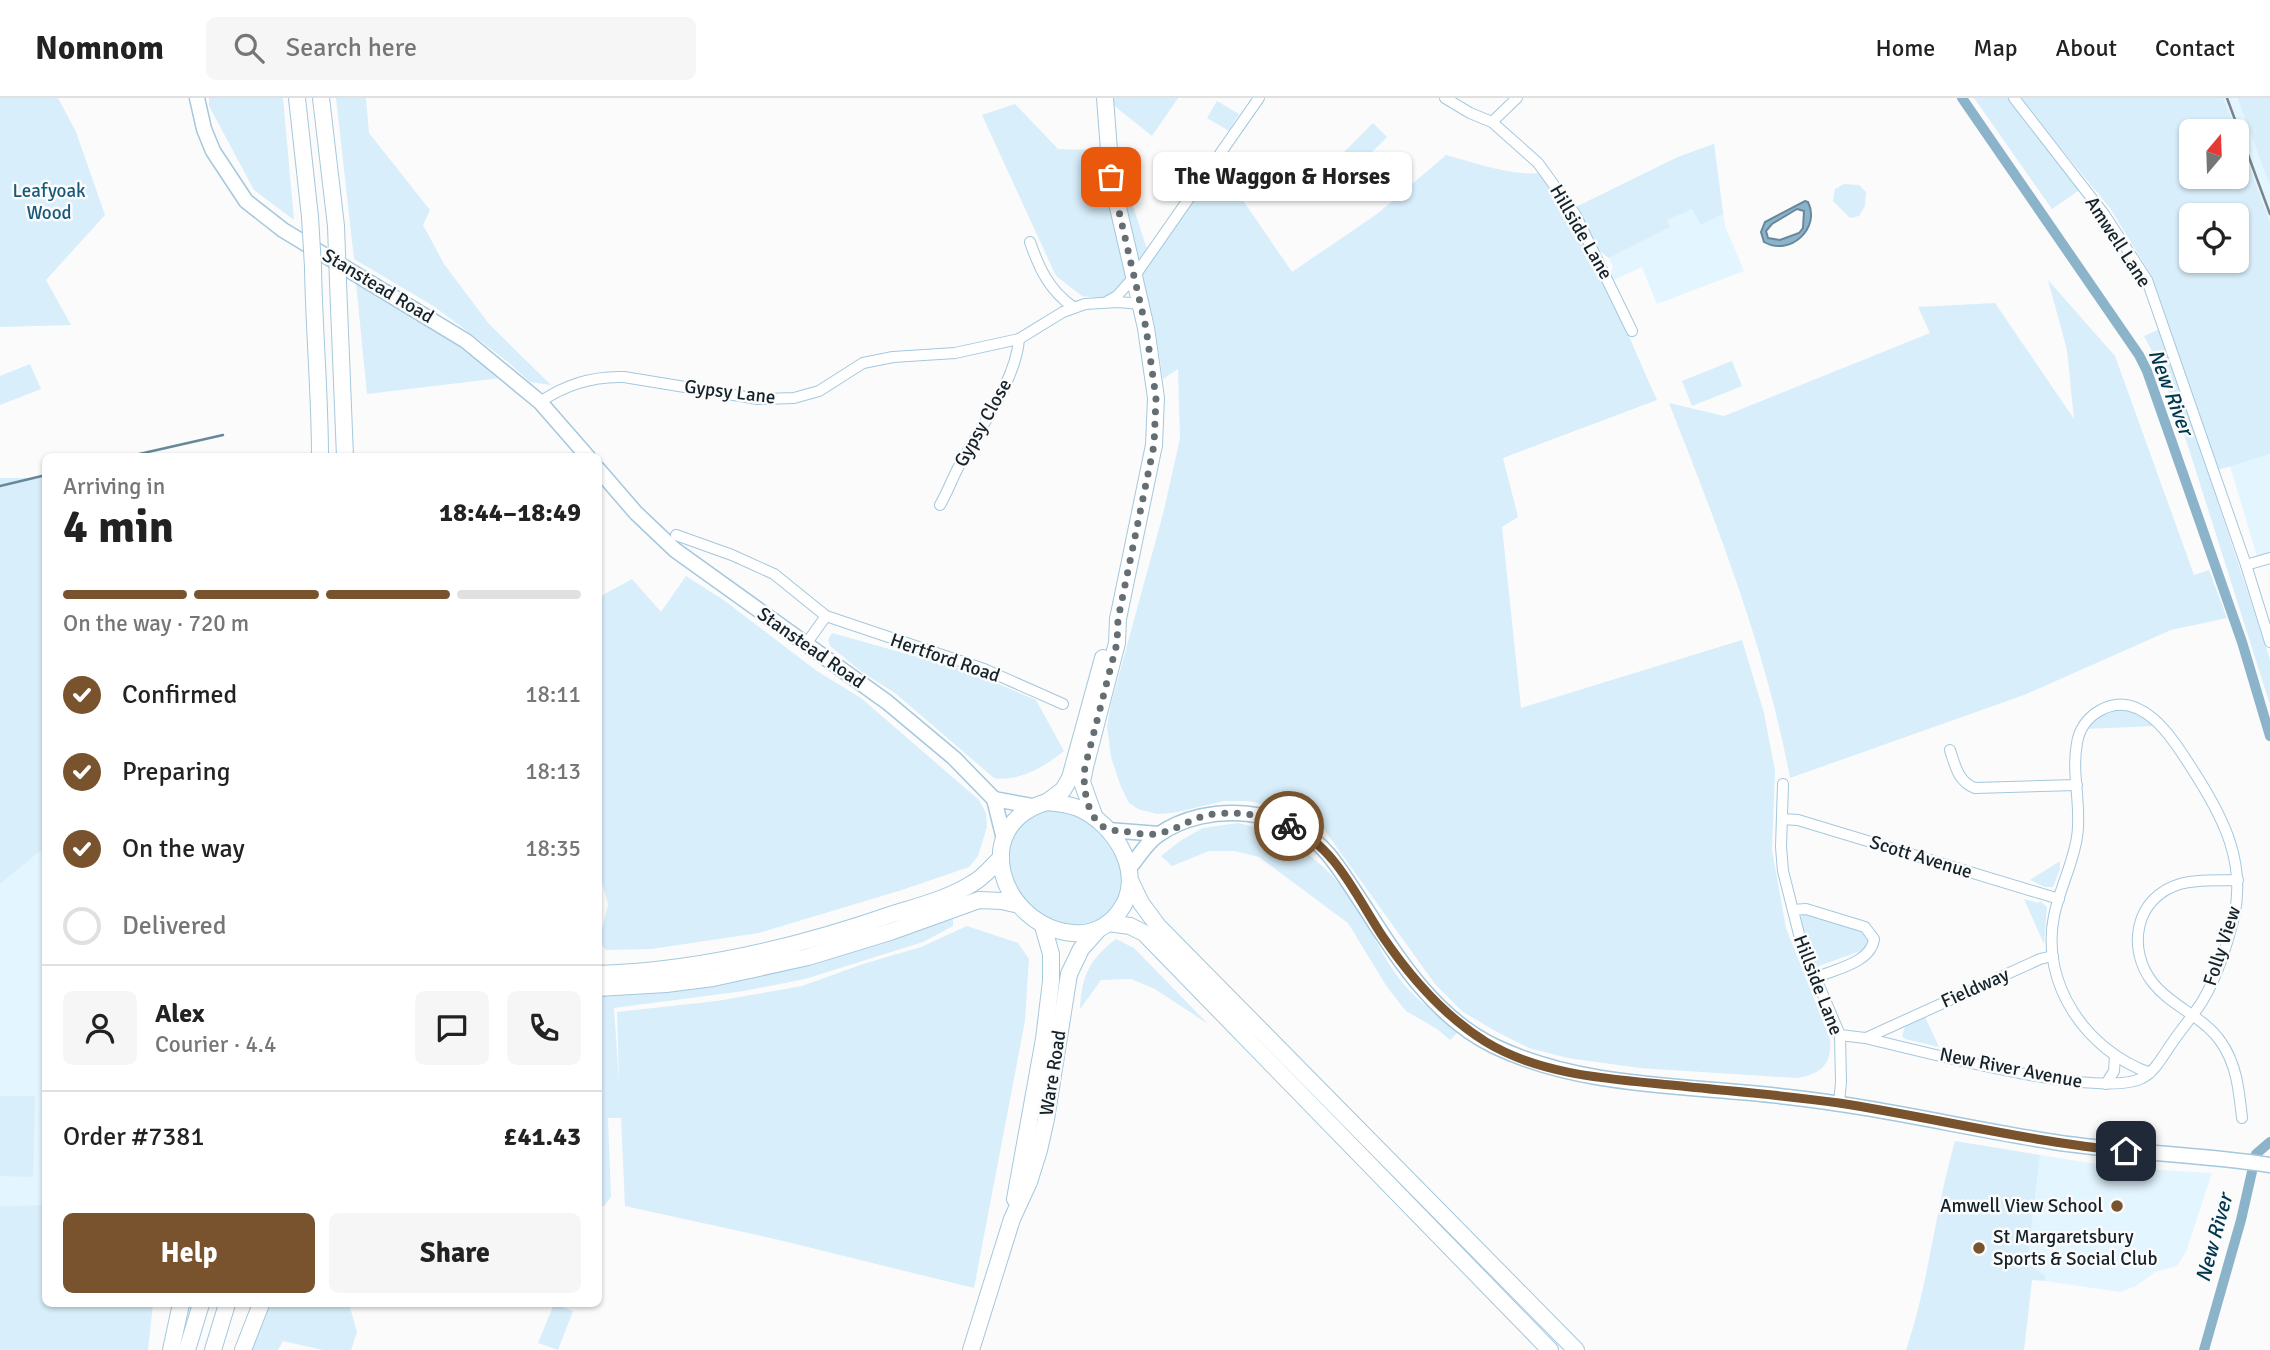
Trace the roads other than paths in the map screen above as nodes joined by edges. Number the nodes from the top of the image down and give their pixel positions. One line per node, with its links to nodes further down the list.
1 (197, 98): 17 (main road, Stanstead Road)
2 (297, 98): 18 (main road, bridge)
3 (321, 98): 19 (main road, bridge)
4 (1105, 98): 11 (main road)
5 (1259, 98): 11 (street)
6 (1445, 98): 9 (street, Hillside Lane)
7 (1517, 98): 9 (street)
8 (2014, 98): 25 (street, Amwell Lane)
9 (1492, 122): 15 (street, Hillside Lane)
10 (1030, 242): 14 (street)
11 (1134, 277): 12 (street); 13 (main road)
12 (1107, 302): 13 (street, Gypsy Lane); 14 (street, Gypsy Lane)
13 (1141, 304): 27 (main road)
14 (1073, 307): 16 (street, Gypsy Lane)
15 (1632, 331)
16 (1019, 339): 17 (street, Gypsy Lane); 22 (street, Gypsy Close)
17 (540, 402): 20 (main road, Stanstead Road)
18 (318, 453)
19 (347, 453)
20 (585, 453)
21 (602, 474): 29 (main road, Stanstead Road)
22 (940, 505)
23 (676, 534): 26 (street, Hertford Road)
24 (2270, 558): 25 (street)
25 (2246, 565): 28 (street, Amwell Lane)
26 (826, 616): 29 (street); 30 (street, Hertford Road)
27 (1118, 619): 35 (main road); 36 (main road)
28 (2270, 642)
29 (806, 644): 34 (main road, Stanstead Road)
30 (1063, 704)
31 (1950, 750): 33 (street)
32 (1783, 784): 37 (street, Hillside Lane)
33 (2077, 786): 43 (street, Folly View); 44 (street, Folly View)
34 (994, 799): 35 (main road); 40 (main road)
35 (1040, 804): 36 (main road); 40 (main road)
36 (1095, 818): 38 (main road)
37 (1782, 820): 44 (street, Scott Avenue); 46 (street, Hillside Lane)
38 (1108, 830): 39 (main road); 42 (main road)
39 (1160, 834): 42 (main road); 61 (main road)
40 (1004, 839): 41 (main road)
41 (1001, 858): 45 (main road); 50 (main road)
42 (1130, 875): 48 (main road); 75 (main road)
43 (2238, 880): 53 (street, Folly View); 53 (street)
44 (2059, 899): 49 (street, Folly View)
45 (1019, 905): 47 (main road); 52 (main road)
46 (1793, 910): 51 (street, Hillside Lane); 51 (street)
47 (1043, 926): 48 (main road); 64 (main road, Ware Road)
48 (1103, 927): 64 (main road, Ware Road); 74 (main road)
49 (2053, 956): 54 (street, Fieldway); 58 (street, Folly View)
50 (602, 974)
51 (1815, 978): 55 (street, Hillside Lane)
52 (602, 988)
53 (2193, 1015): 59 (street); 62 (street)
54 (1899, 1023): 56 (street, Fieldway); 57 (street)
55 (1840, 1035): 56 (street, New River Avenue); 61 (street, Hillside Lane)
56 (1865, 1038): 57 (street, New River Avenue)
57 (1899, 1046): 60 (street, New River Avenue)
58 (2115, 1056): 59 (street, Folly View); 60 (street)
59 (2150, 1073): 60 (street, New River Avenue)
60 (2106, 1084)
61 (1839, 1103): 63 (main road)
62 (2242, 1118)
63 (2260, 1164)
64 (1012, 1219): 73 (main road, Ware Road)
65 (180, 1307): 69 (main road)
66 (200, 1307): 70 (main road)
67 (226, 1307): 71 (main road)
68 (260, 1307): 72 (main road)
69 (171, 1350)
70 (187, 1350)
71 (213, 1350)
72 (243, 1350)
73 (971, 1350)
74 (1550, 1350)
75 (1576, 1350)

